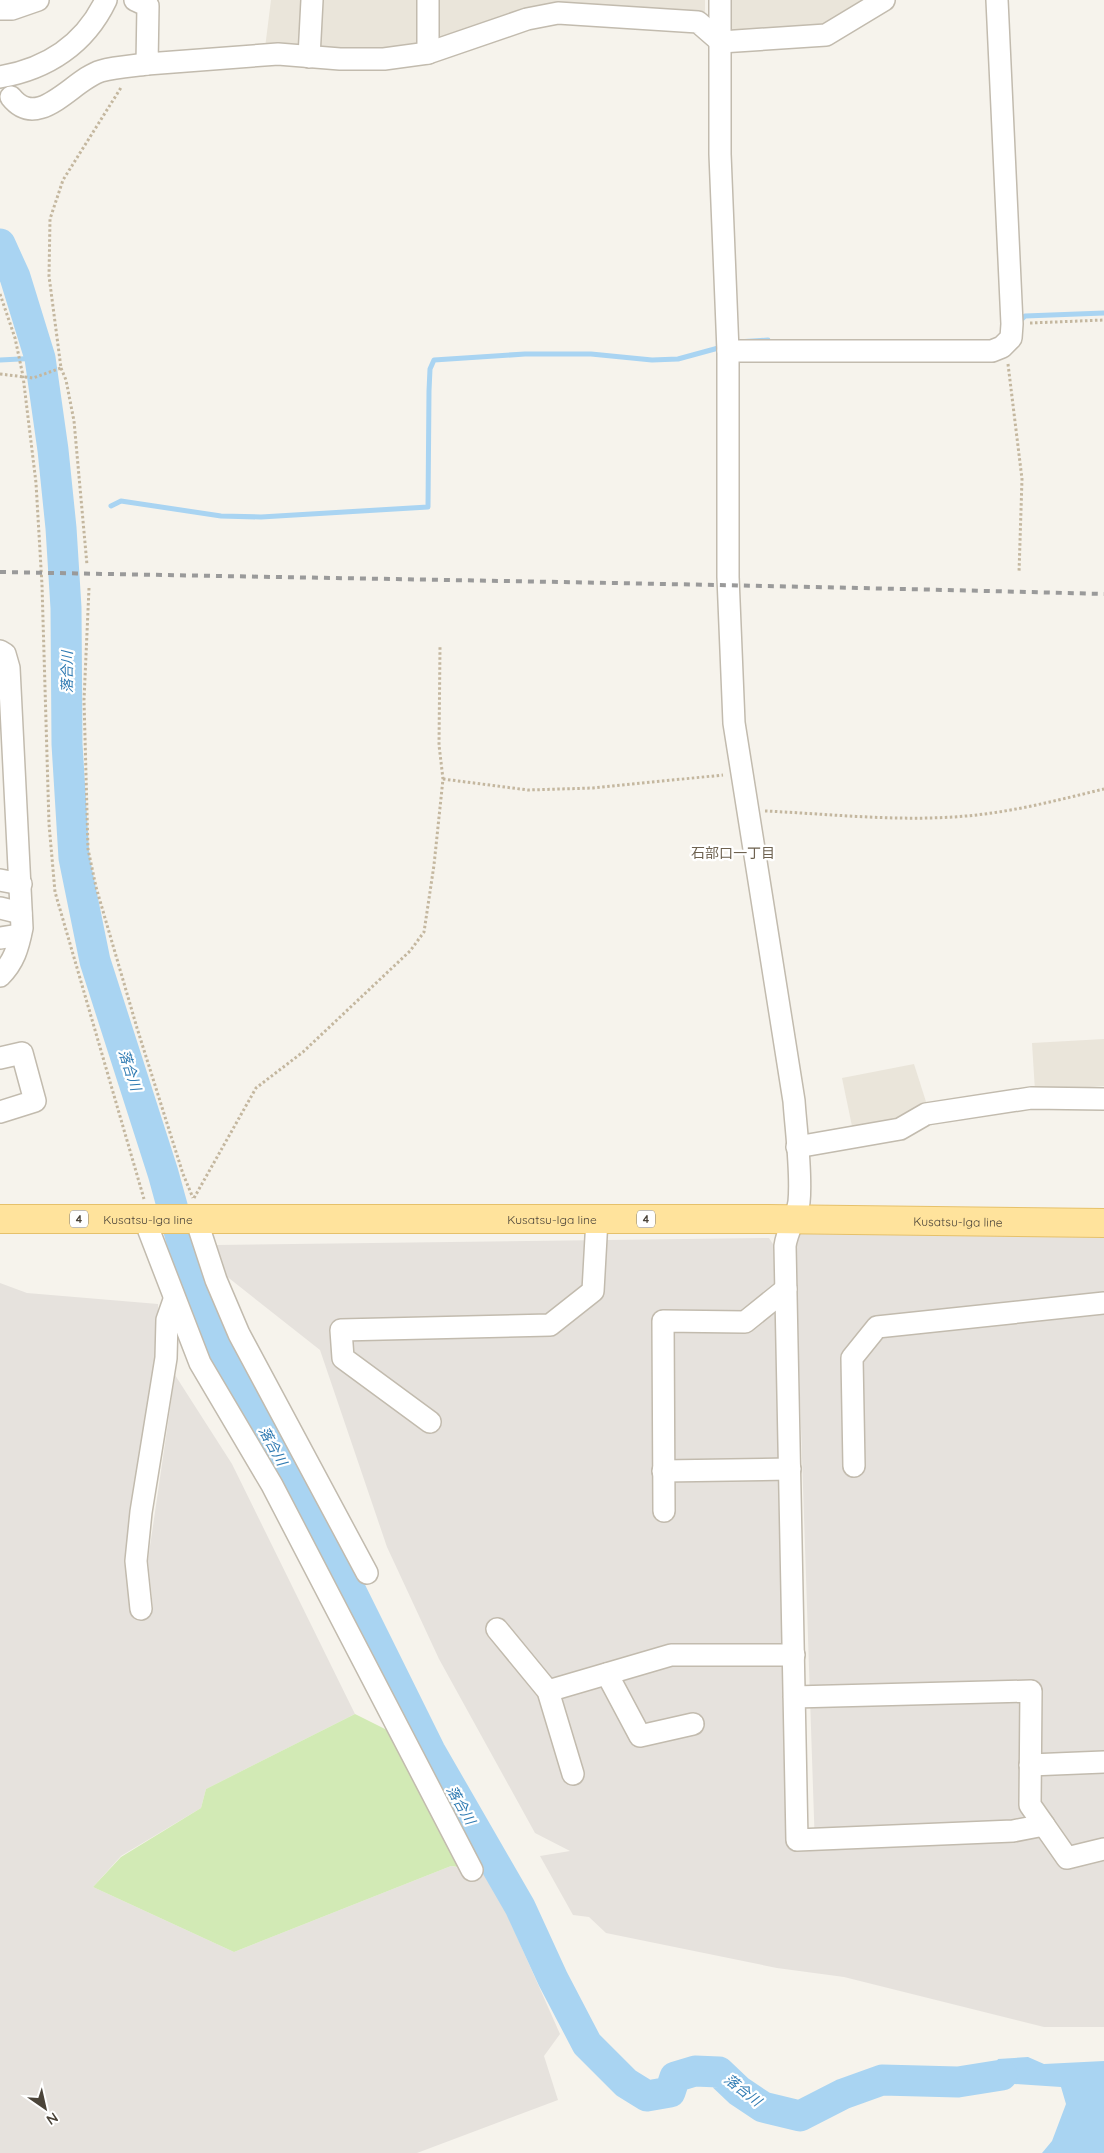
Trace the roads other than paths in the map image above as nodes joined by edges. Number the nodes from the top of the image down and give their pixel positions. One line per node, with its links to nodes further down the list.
1 (38, 0): 9 (street)
2 (106, 0): 14 (street)
3 (134, 0): 13 (street)
4 (312, 0): 12 (street)
5 (428, 0): 11 (street)
6 (720, 0): 10 (street)
7 (884, 0): 10 (street)
8 (997, 0): 16 (street)
9 (0, 9)
10 (721, 42): 11 (street); 16 (street)
11 (428, 53): 12 (street)
12 (309, 56): 13 (street)
13 (147, 64): 15 (street)
14 (0, 76)
15 (11, 97)
16 (728, 352): 30 (street)
17 (0, 651): 18 (street)
18 (6, 692): 19 (street)
19 (6, 715): 20 (street)
20 (7, 767): 21 (street)
21 (9, 818): 22 (street)
22 (10, 882): 24 (street)
23 (0, 908): 24 (street)
24 (21, 913): 25 (street)
25 (10, 936): 26 (street)
26 (0, 976)
27 (0, 1058): 29 (street)
28 (1104, 1099): 30 (street)
29 (0, 1112)
30 (797, 1147): 35 (street)
31 (193, 1212): 32 (main road, Kusatsu-Iga line / 4); 33 (main road, Kusatsu-Iga line / 4); 45 (street)
32 (154, 1219): 34 (main road, Kusatsu-Iga line / 4); 38 (street)
33 (598, 1219): 35 (main road, Kusatsu-Iga line / 4); 40 (street)
34 (0, 1220)
35 (792, 1220): 36 (main road, Kusatsu-Iga line / 4); 37 (street)
36 (1104, 1223)
37 (786, 1289): 42 (street); 43 (street)
38 (174, 1300): 46 (street); 58 (street)
39 (1104, 1303): 41 (street)
40 (430, 1422)
41 (854, 1466)
42 (790, 1468): 43 (street); 48 (street)
43 (663, 1471): 44 (street)
44 (664, 1511)
45 (367, 1573)
46 (141, 1609)
47 (497, 1629): 50 (street)
48 (794, 1655): 49 (street); 51 (street)
49 (607, 1674): 50 (street); 52 (street)
50 (548, 1691): 55 (street)
51 (794, 1697): 54 (street); 56 (street)
52 (693, 1724)
53 (1104, 1762): 54 (street)
54 (1030, 1765): 56 (street)
55 (573, 1774)
56 (1044, 1825): 57 (street)
57 (1104, 1849)
58 (472, 1870)

